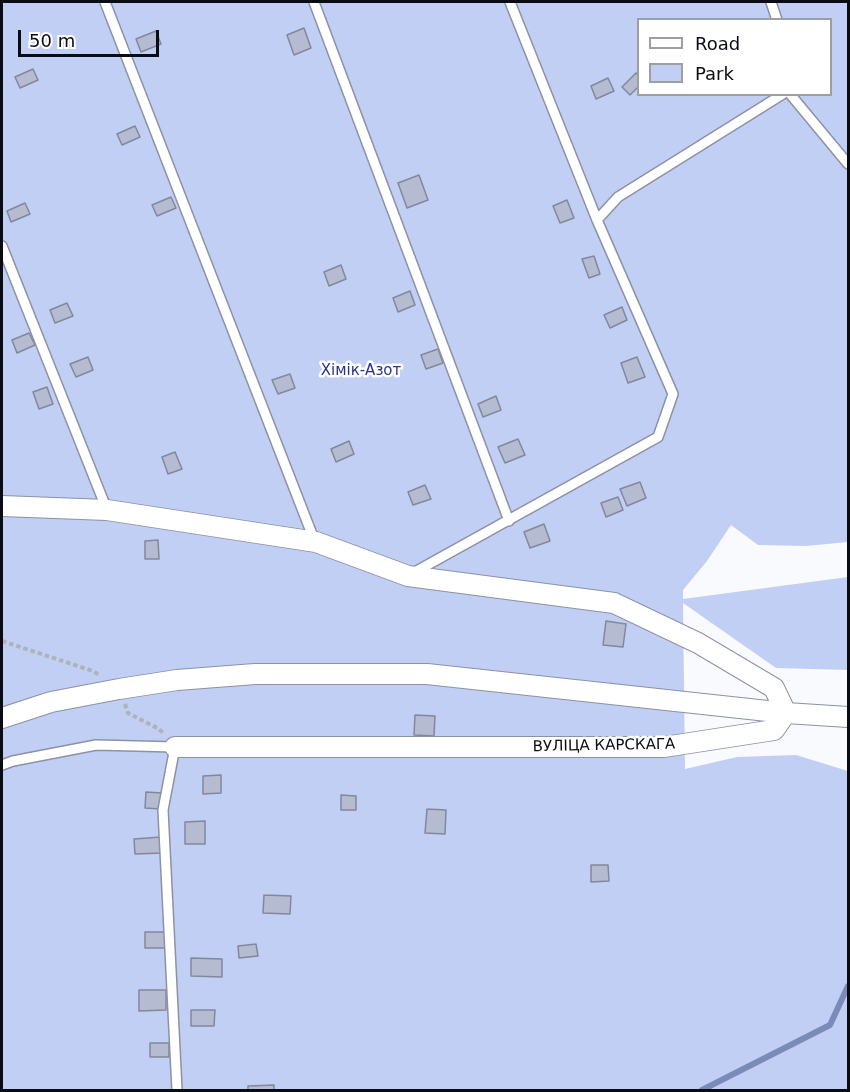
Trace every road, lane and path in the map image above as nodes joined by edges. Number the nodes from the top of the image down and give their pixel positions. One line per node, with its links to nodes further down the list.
1 (105, 2): 14 (lane)
2 (314, 2): 13 (lane)
3 (510, 2): 9 (lane)
4 (771, 2): 5 (lane)
5 (776, 18)
6 (780, 96): 9 (lane)
7 (792, 96): 8 (lane)
8 (849, 164)
9 (597, 220): 13 (lane)
10 (2, 246): 12 (lane)
11 (2, 506): 12 (street)
12 (107, 510): 14 (street)
13 (509, 520): 15 (lane)
14 (316, 542): 15 (street)
15 (408, 576): 19 (street)
16 (2, 641): 17 (path)
17 (93, 671)
18 (119, 688): 19 (street); 21 (street); 22 (path)
19 (786, 713): 20 (street); 22 (street, ВУЛІЦА КАРСКАГА)
20 (849, 717)
21 (2, 718)
22 (175, 747): 23 (lane); 24 (lane)
23 (2, 765)
24 (177, 1090)

